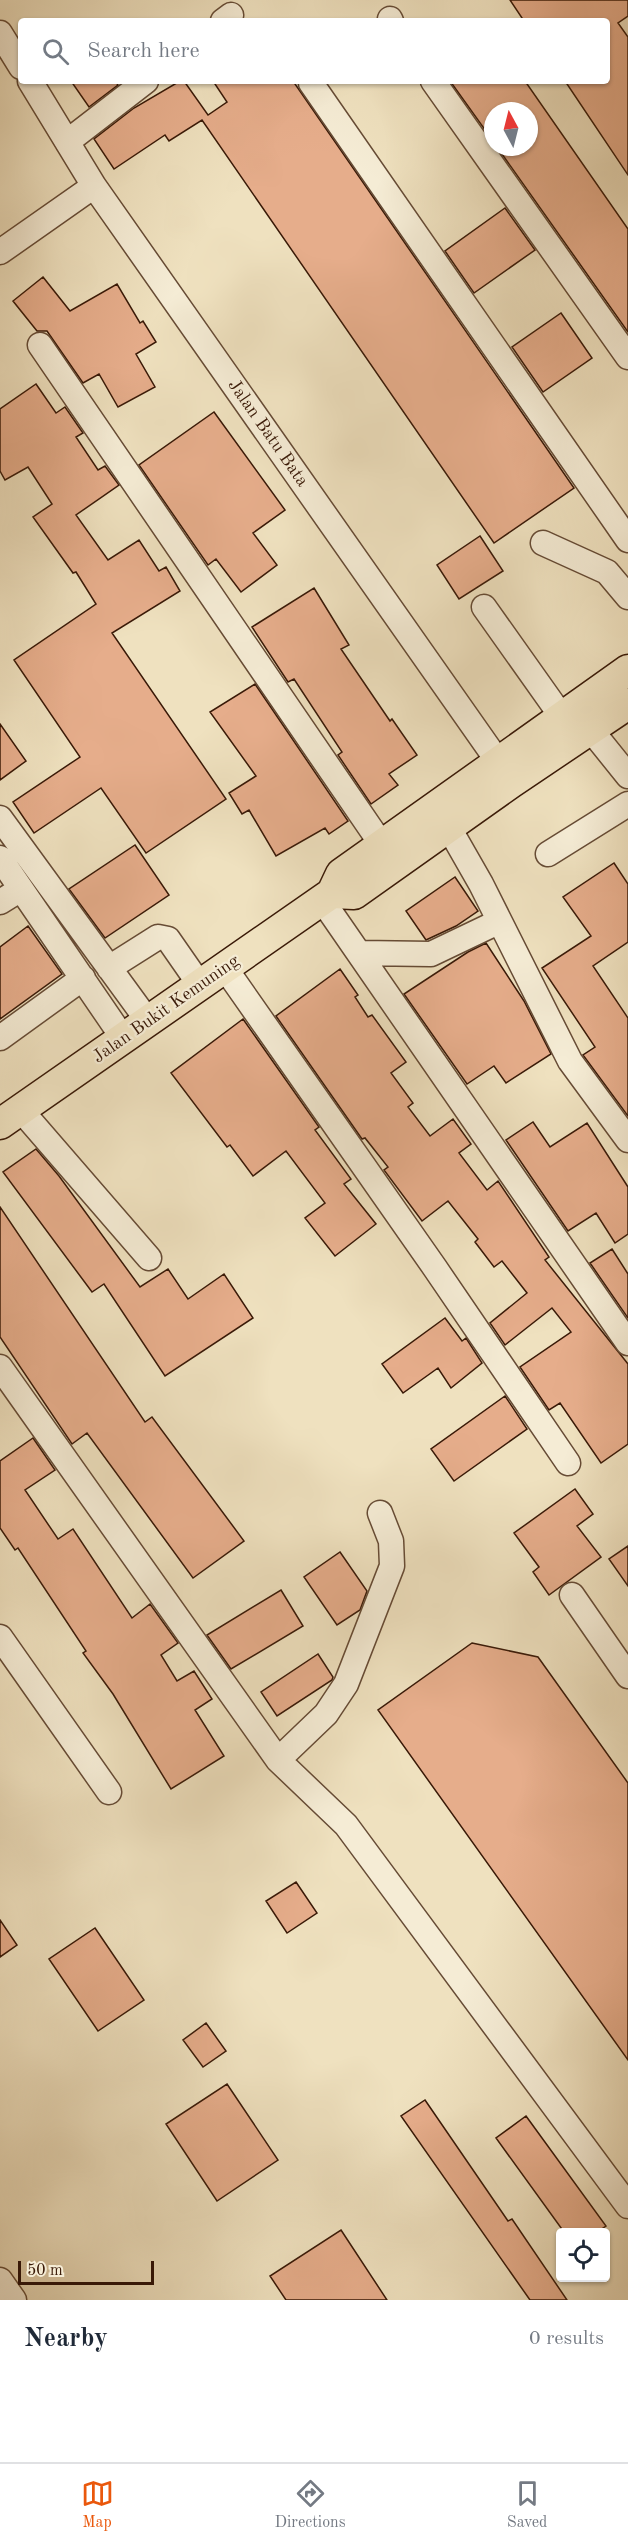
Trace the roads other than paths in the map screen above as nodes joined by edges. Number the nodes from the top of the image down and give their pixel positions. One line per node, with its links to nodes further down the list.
1 (0, 33): 2 (street)
2 (18, 62)
3 (32, 84): 7 (street, Jalan Batu Bata)
4 (142, 84): 7 (street)
5 (312, 84): 12 (street)
6 (435, 84): 11 (street)
7 (67, 142): 8 (street, Jalan Batu Bata)
8 (94, 186): 9 (street); 20 (street, Jalan Batu Bata)
9 (0, 252)
10 (40, 345): 25 (street)
11 (628, 357)
12 (628, 540)
13 (543, 543): 14 (street)
14 (628, 597)
15 (484, 606): 18 (street)
16 (628, 670): 18 (main road, Jalan Bukit Kemuning)
17 (628, 704): 19 (main road, Jalan Bukit Kemuning)
18 (562, 717): 20 (main road, Jalan Bukit Kemuning)
19 (591, 730): 20 (main road, Jalan Bukit Kemuning); 21 (street)
20 (506, 772): 24 (main road, Jalan Bukit Kemuning); 25 (main road, Jalan Bukit Kemuning)
21 (628, 776)
22 (628, 804): 26 (street)
23 (0, 818): 33 (street)
24 (449, 828): 29 (main road, Jalan Bukit Kemuning); 31 (street)
25 (382, 845): 29 (main road, Jalan Bukit Kemuning)
26 (548, 854)
27 (0, 858): 28 (street)
28 (21, 888): 30 (street); 35 (street)
29 (327, 897): 32 (street); 34 (main road, Jalan Bukit Kemuning)
30 (0, 902)
31 (498, 922): 32 (street); 41 (street)
32 (360, 953): 43 (street)
33 (109, 968): 36 (street); 37 (street)
34 (225, 968): 36 (main road, Jalan Bukit Kemuning); 45 (street)
35 (83, 978): 38 (street); 39 (street)
36 (200, 985): 37 (main road, Jalan Bukit Kemuning)
37 (148, 1021): 39 (main road, Jalan Bukit Kemuning)
38 (0, 1038)
39 (123, 1038): 40 (main road, Jalan Bukit Kemuning)
40 (10, 1117): 42 (street)
41 (628, 1140)
42 (149, 1258)
43 (628, 1343)
44 (0, 1367): 50 (street)
45 (568, 1463)
46 (380, 1513): 50 (street)
47 (572, 1595): 49 (street)
48 (0, 1637): 51 (street)
49 (628, 1676)
50 (278, 1760): 52 (street)
51 (110, 1792)
52 (628, 2206)
53 (0, 2280): 54 (street)
54 (14, 2300)

